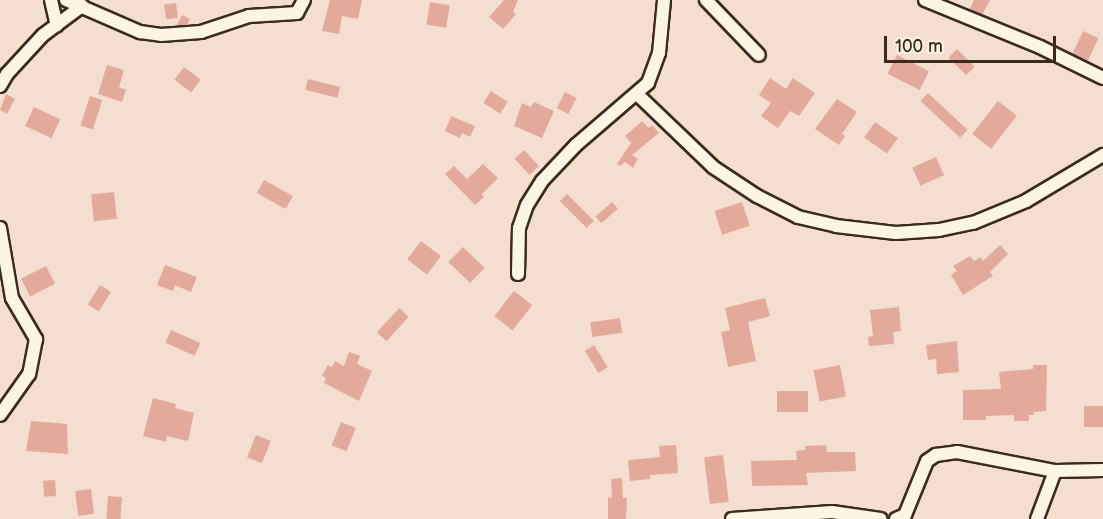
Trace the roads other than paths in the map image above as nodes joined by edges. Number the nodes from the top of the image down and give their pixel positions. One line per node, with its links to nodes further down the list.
1 (51, 0): 8 (street)
2 (66, 0): 7 (street)
3 (304, 0): 7 (street)
4 (664, 0): 12 (street)
5 (706, 0): 9 (street)
6 (925, 0): 10 (street)
7 (82, 6): 8 (street)
8 (57, 25): 11 (street)
9 (759, 55)
10 (1103, 78)
11 (0, 86)
12 (637, 94): 13 (street); 15 (street)
13 (1103, 155)
14 (0, 228): 16 (street)
15 (518, 274)
16 (0, 415)
17 (1103, 470): 18 (street)
18 (1055, 471): 21 (street); 22 (street)
19 (732, 519): 20 (street)
20 (881, 519)
21 (896, 519)
22 (1037, 519)

